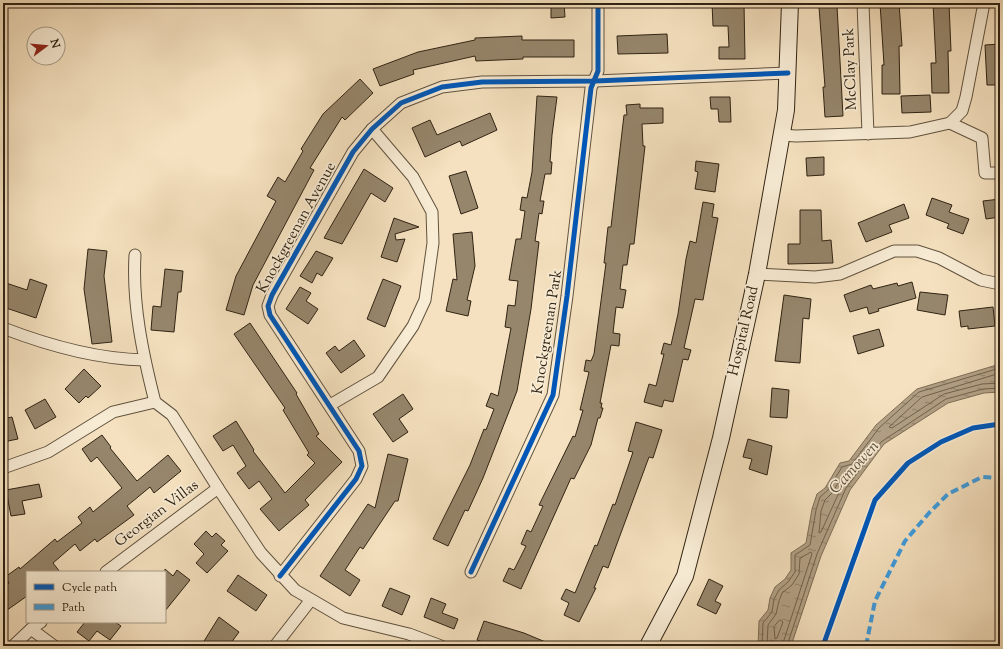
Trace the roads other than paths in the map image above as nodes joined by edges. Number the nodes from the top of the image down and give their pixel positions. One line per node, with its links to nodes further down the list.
1 (598, 3): 6 (street, Knockgreenan Park)
2 (790, 3): 5 (main road, Hospital Road)
3 (863, 3): 9 (street, McClay Park)
4 (984, 3): 7 (street)
5 (788, 72): 6 (street); 10 (main road, Hospital Road)
6 (595, 81): 8 (street, Knockgreenan Avenue); 22 (street, Knockgreenan Park)
7 (950, 124): 9 (street); 11 (street)
8 (372, 129): 18 (street, Knockgreenan Avenue); 18 (street)
9 (868, 134): 10 (street)
10 (782, 135): 13 (main road, Hospital Road)
11 (1000, 173)
12 (135, 255): 16 (street)
13 (757, 274): 14 (street); 31 (main road, Hospital Road)
14 (1000, 284)
15 (3, 328): 16 (street)
16 (144, 360): 17 (street)
17 (155, 402): 19 (street); 20 (street)
18 (330, 405): 23 (street, Knockgreenan Avenue)
19 (3, 468)
20 (218, 488): 21 (street, Georgian Villas); 23 (street, Georgian Villas)
21 (107, 571)
22 (471, 572)
23 (280, 576): 24 (street, Georgian Villas)
24 (310, 600): 29 (street); 30 (street, Georgian Villas)
25 (40, 623): 26 (street)
26 (32, 629): 27 (street); 28 (street)
27 (13, 646)
28 (54, 646)
29 (275, 646)
30 (441, 646)
31 (648, 646)

